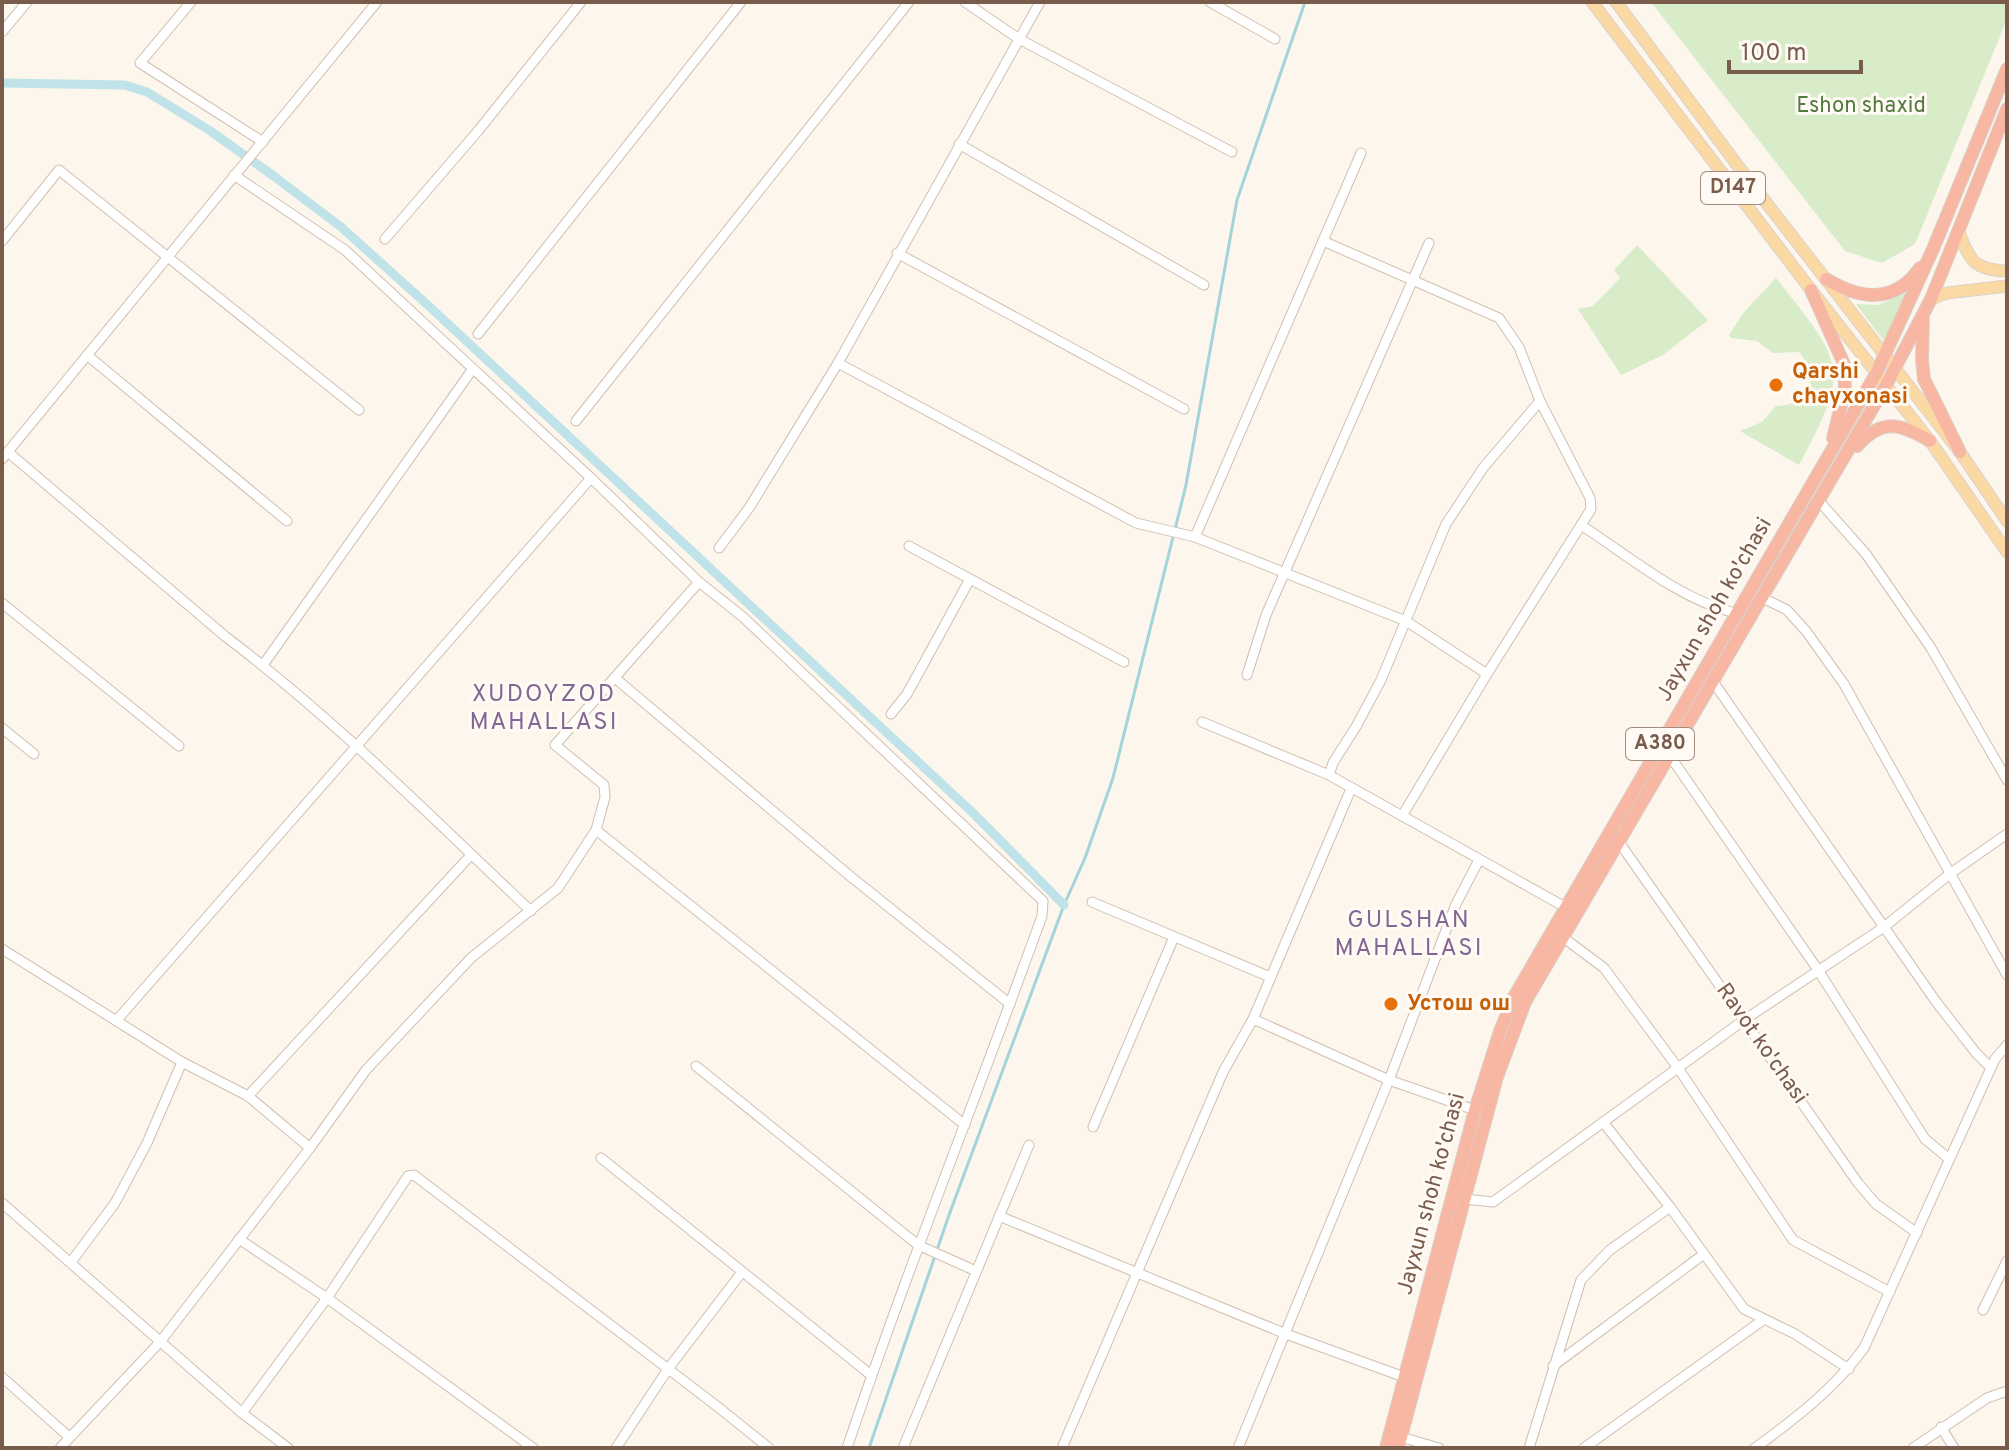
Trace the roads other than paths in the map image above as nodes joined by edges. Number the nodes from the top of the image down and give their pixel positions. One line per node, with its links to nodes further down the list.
1 (27, 2): 12 (street)
2 (191, 2): 17 (street)
3 (377, 2): 17 (street)
4 (581, 2): 23 (street)
5 (741, 2): 38 (street)
6 (909, 2): 49 (street)
7 (965, 2): 13 (street)
8 (1040, 2): 13 (street)
9 (1210, 2): 14 (street)
10 (1592, 2): 35 (main road, D147)
11 (1616, 2): 31 (main road, D147)
12 (2, 32)
13 (1019, 39): 18 (street); 19 (street)
14 (1275, 39)
15 (2007, 69): 27 (highway, Jayxun shoh ko'chasi / A380)
16 (2007, 109): 22 (highway, Jayxun shoh ko'chasi / A380)
17 (263, 142): 21 (street)
18 (959, 144): 28 (street); 33 (street)
19 (1232, 152)
20 (1361, 153): 25 (street)
21 (234, 175): 29 (street); 43 (street)
22 (1959, 232): 30 (main road); 36 (highway, Jayxun shoh ko'chasi / A380)
23 (385, 239)
24 (2, 241): 29 (street)
25 (1323, 241): 32 (street); 60 (street)
26 (1429, 243): 32 (street)
27 (1933, 249): 31 (highway); 40 (highway, Jayxun shoh ko'chasi / A380)
28 (897, 253): 41 (street); 47 (street)
29 (168, 258): 39 (street); 48 (street)
30 (2007, 271)
31 (1826, 279): 40 (main road, D147)
32 (1412, 280): 46 (street); 64 (street)
33 (1204, 285)
34 (2007, 286): 36 (main road)
35 (1811, 290): 44 (main road, D147); 52 (highway)
36 (1931, 299): 37 (highway, Jayxun shoh ko'chasi / A380)
37 (1924, 315): 42 (highway, Jayxun shoh ko'chasi / A380); 51 (highway)
38 (478, 334)
39 (87, 355): 53 (street); 57 (street)
40 (1885, 356): 42 (main road); 44 (highway, Jayxun shoh ko'chasi / A380)
41 (838, 363): 60 (street); 62 (street)
42 (1895, 368): 45 (highway, Jayxun shoh ko'chasi / A380); 51 (main road)
43 (472, 370): 55 (street); 72 (street)
44 (1876, 374): 45 (main road); 52 (highway, Jayxun shoh ko'chasi / A380)
45 (1885, 387): 50 (main road); 54 (highway, Jayxun shoh ko'chasi / A380)
46 (1540, 401): 59 (street); 70 (street)
47 (1184, 409)
48 (359, 410)
49 (576, 421)
50 (1930, 441): 54 (highway); 63 (main road)
51 (1960, 452): 58 (main road)
52 (1828, 455): 69 (highway, Jayxun shoh ko'chasi / A380)
53 (5, 456): 72 (street)
54 (1841, 463): 56 (highway, Jayxun shoh ko'chasi / A380)
55 (591, 478): 66 (street); 81 (street)
56 (1819, 501): 67 (highway, Jayxun shoh ko'chasi / A380); 85 (street)
57 (287, 521)
58 (2007, 521)
59 (1581, 525): 69 (street); 73 (street)
60 (1195, 537): 64 (street)
61 (909, 546): 65 (street)
62 (719, 548)
63 (2007, 552)
64 (1285, 572): 70 (street); 74 (street)
65 (970, 579): 71 (street); 77 (street)
66 (699, 582): 75 (street); 104 (street)
67 (1763, 598): 76 (highway, Jayxun shoh ko'chasi / A380); 93 (street)
68 (2, 603): 80 (street)
69 (1735, 613): 95 (highway, Jayxun shoh ko'chasi / A380)
70 (1406, 621): 73 (street); 84 (street)
71 (1124, 662)
72 (263, 665): 81 (street)
73 (1487, 674): 87 (street)
74 (1247, 675)
75 (615, 678): 88 (street); 104 (street)
76 (1714, 683): 83 (highway, Jayxun shoh ko'chasi / A380); 97 (street)
77 (891, 714)
78 (1202, 722): 84 (street)
79 (2, 728): 82 (street)
80 (179, 746)
81 (355, 746): 91 (street); 107 (street)
82 (34, 754)
83 (1670, 756): 90 (highway, Jayxun shoh ko'chasi / A380); 101 (street)
84 (1329, 775): 86 (street)
85 (2007, 780)
86 (1351, 789): 87 (street); 103 (street)
87 (1402, 816): 92 (street)
88 (596, 830): 96 (street); 117 (street)
89 (2007, 834): 93 (street)
90 (1619, 842): 99 (highway, Jayxun shoh ko'chasi / A380); 106 (street, Ravot ko'chasi)
91 (471, 855): 96 (street); 114 (street)
92 (1479, 860): 95 (street); 113 (street)
93 (1951, 873): 97 (street); 102 (street)
94 (1092, 902): 98 (street)
95 (1565, 907): 115 (highway, Jayxun shoh ko'chasi / A380)
96 (531, 911): 120 (street)
97 (1884, 927): 101 (street); 112 (street)
98 (1174, 937): 103 (street); 118 (street)
99 (1564, 938): 111 (street); 123 (highway, Jayxun shoh ko'chasi / A380)
100 (2, 949): 107 (street)
101 (1818, 970): 106 (street); 122 (street)
102 (2007, 975)
103 (1270, 977): 105 (street)
104 (1010, 1004): 117 (street)
105 (1253, 1019): 113 (street); 135 (street)
106 (1744, 1020): 111 (street); 127 (street, Ravot ko'chasi)
107 (116, 1021): 109 (street)
108 (2007, 1045): 112 (street)
109 (182, 1062): 114 (street); 132 (street)
110 (696, 1066): 129 (street)
111 (1678, 1068): 116 (street); 136 (street)
112 (1991, 1068): 122 (street)
113 (1389, 1080): 115 (street); 140 (street)
114 (248, 1096): 120 (street)
115 (1475, 1110): 147 (highway, Jayxun shoh ko'chasi / A380)
116 (1603, 1122): 123 (street); 125 (street)
117 (965, 1125): 129 (street)
118 (1093, 1127)
119 (1029, 1145): 126 (street)
120 (310, 1148): 128 (street)
121 (601, 1158): 134 (street)
122 (1948, 1158): 127 (street)
123 (1465, 1199): 152 (highway, Jayxun shoh ko'chasi / A380)
124 (2, 1203): 132 (street)
125 (1670, 1207): 130 (street); 142 (street)
126 (999, 1216): 133 (street); 135 (street)
127 (1917, 1233): 136 (street)
128 (239, 1239): 137 (street); 141 (street)
129 (922, 1247): 133 (street); 145 (street)
130 (1704, 1254): 139 (street); 142 (street)
131 (2007, 1261): 138 (street)
132 (71, 1262): 141 (street)
133 (976, 1271): 159 (street)
134 (742, 1272): 143 (street); 145 (street)
135 (1136, 1273): 140 (street); 160 (street)
136 (1890, 1292): 144 (street)
137 (327, 1298): 143 (street); 149 (street); 155 (street)
138 (1983, 1310)
139 (1763, 1320): 144 (street); 165 (street)
140 (1286, 1334): 147 (street); 161 (street)
141 (160, 1342): 149 (street); 151 (street)
142 (1553, 1366): 164 (street)
143 (668, 1369): 156 (street); 157 (street)
144 (1849, 1369): 166 (street)
145 (871, 1375): 158 (street)
146 (2, 1377): 151 (street)
147 (1404, 1377): 162 (highway, Jayxun shoh ko'chasi / A380)
148 (2007, 1391): 150 (street)
149 (242, 1413): 154 (street)
150 (1941, 1427): 167 (street); 168 (street)
151 (69, 1437): 153 (street)
152 (1400, 1442): 163 (street)
153 (60, 1448)
154 (288, 1448)
155 (533, 1448)
156 (616, 1448)
157 (769, 1448)
158 (847, 1448)
159 (903, 1448)
160 (1062, 1448)
161 (1238, 1448)
162 (1386, 1448)
163 (1439, 1448)
164 (1529, 1448)
165 (1584, 1448)
166 (1755, 1448)
167 (1913, 1448)
168 (1954, 1448)

